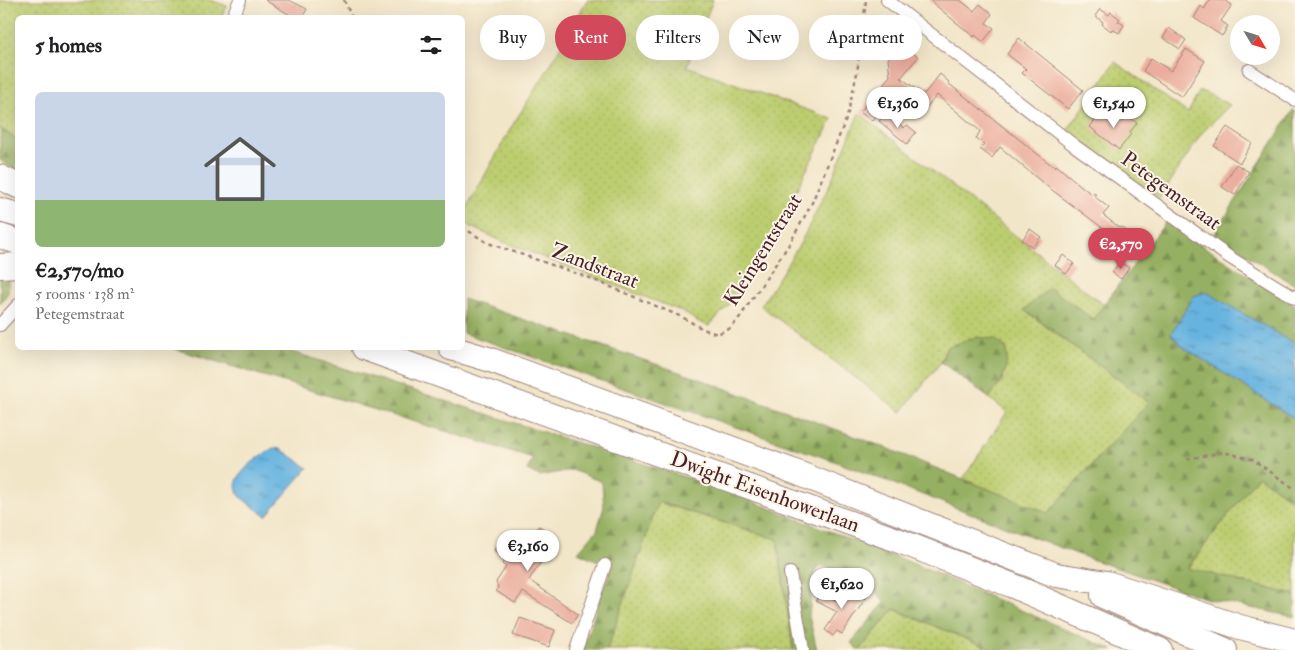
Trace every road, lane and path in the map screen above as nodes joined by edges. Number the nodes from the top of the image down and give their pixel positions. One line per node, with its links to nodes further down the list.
1 (240, 0): 5 (street)
2 (344, 0): 6 (path)
3 (866, 0): 21 (path, Kleingentstraat)
4 (887, 0): 18 (street, Petegemstraat)
5 (233, 15)
6 (351, 15)
7 (1249, 70): 8 (street)
8 (1295, 100)
9 (0, 177): 10 (highway)
10 (15, 184)
11 (0, 210): 12 (highway)
12 (15, 214)
13 (465, 229): 21 (path, Zandstraat)
14 (0, 236): 15 (highway)
15 (15, 241)
16 (15, 265): 17 (highway)
17 (0, 266)
18 (1295, 298)
19 (15, 308): 20 (street)
20 (0, 325)
21 (717, 334)
22 (370, 350): 32 (highway, Dwight Eisenhowerlaan)
23 (458, 350): 28 (highway)
24 (1187, 459): 25 (path)
25 (1295, 490)
26 (605, 565): 30 (street)
27 (790, 573): 31 (street)
28 (1056, 575): 29 (highway); 33 (highway)
29 (1295, 641)
30 (576, 650)
31 (803, 650)
32 (1160, 650)
33 (1225, 650)

